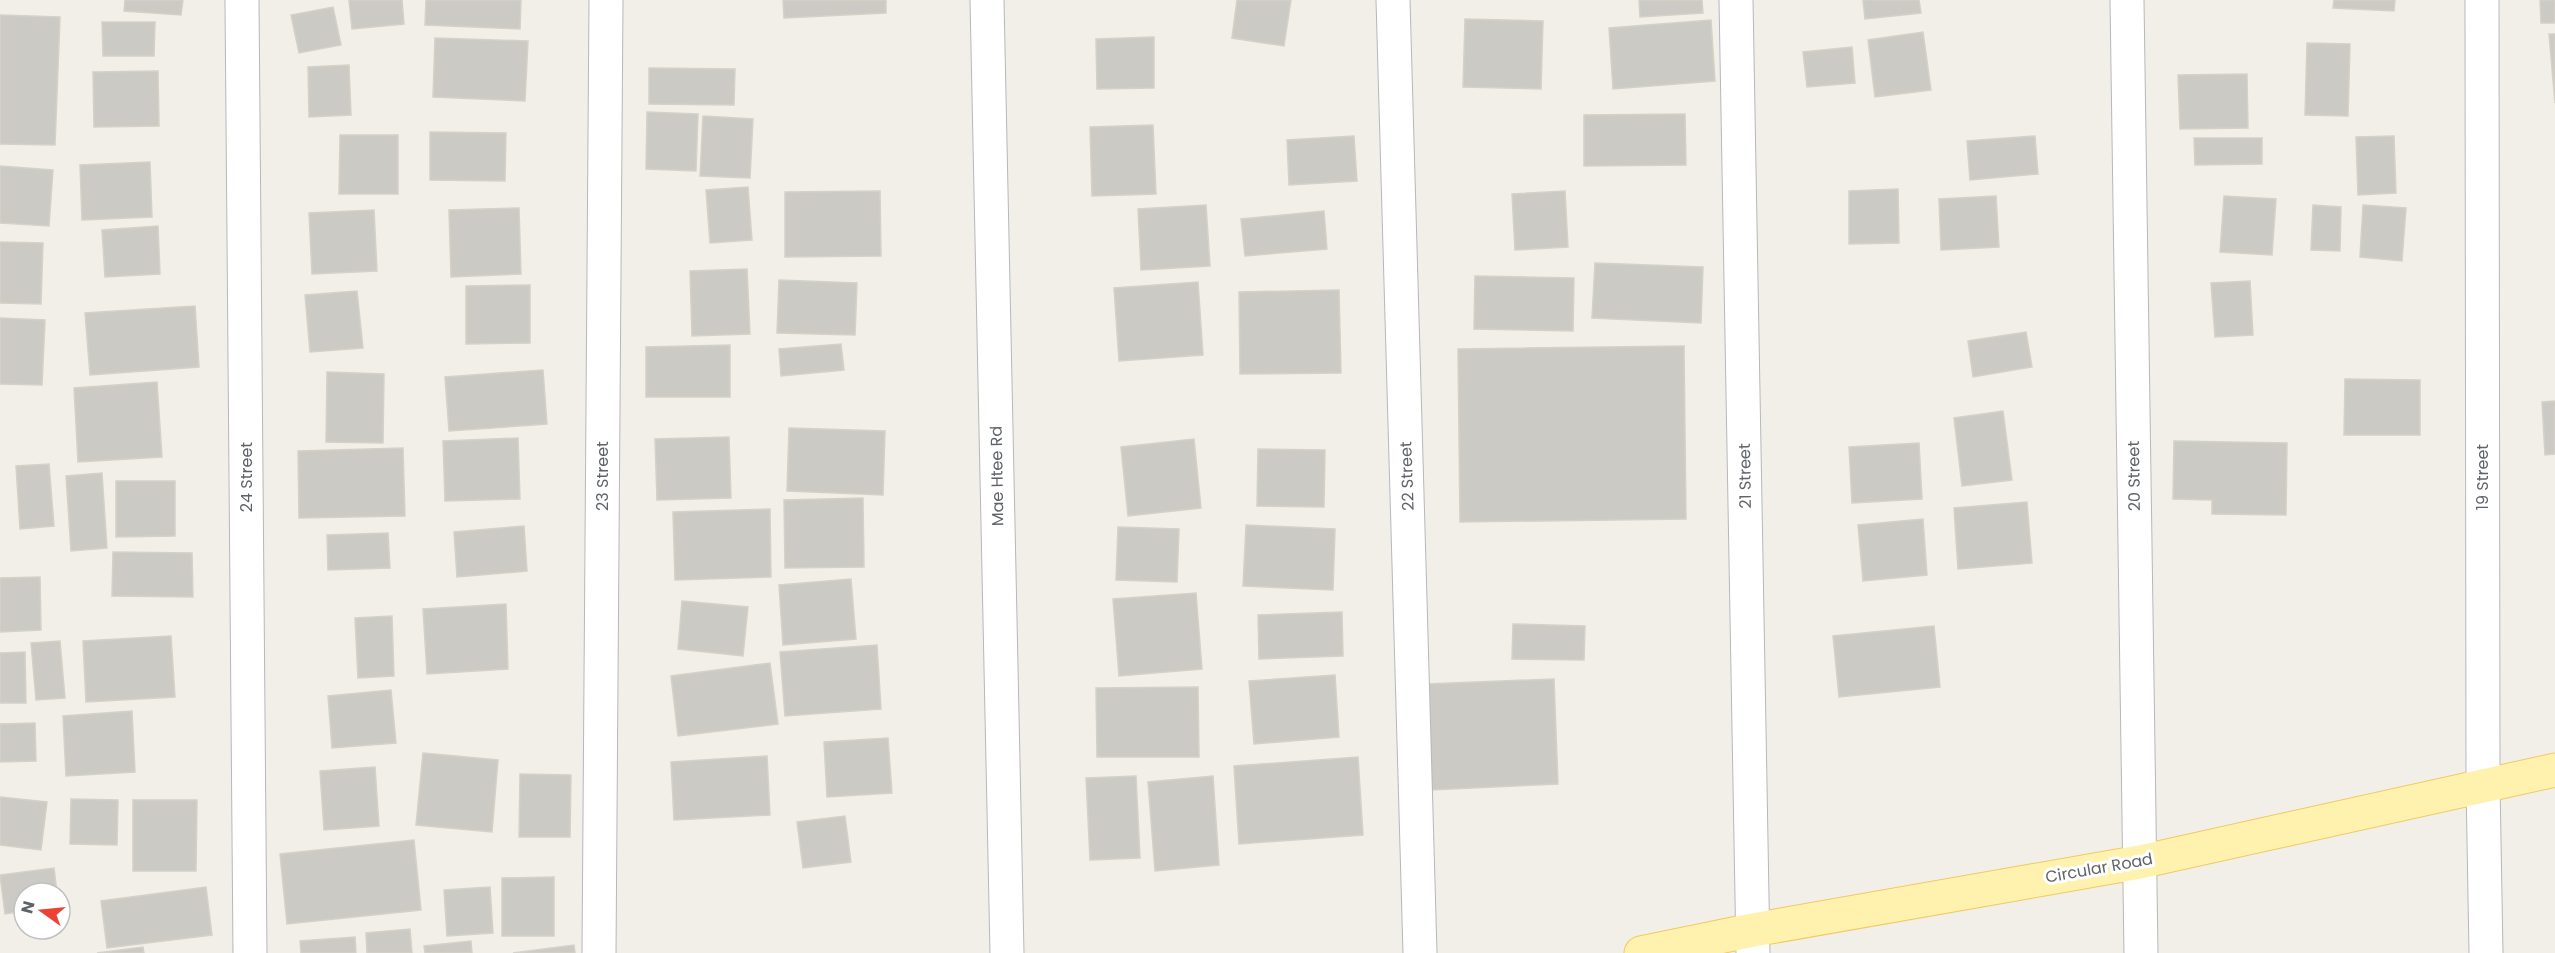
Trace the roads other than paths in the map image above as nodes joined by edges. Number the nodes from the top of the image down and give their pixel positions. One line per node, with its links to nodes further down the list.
1 (242, 0): 12 (street, 24 Street)
2 (606, 0): 13 (street, 23 Street)
3 (987, 0): 14 (street, Mae Htee Rd)
4 (1393, 0): 15 (street, 22 Street)
5 (1736, 0): 11 (street, 21 Street)
6 (2127, 0): 10 (street, 20 Street)
7 (2482, 0): 9 (street, 19 Street)
8 (2555, 770): 9 (main road, Circular Road)
9 (2483, 784): 10 (main road, Circular Road); 18 (street, 19 Street)
10 (2140, 862): 11 (main road, Circular Road); 17 (street, 20 Street)
11 (1753, 941): 16 (main road, Circular Road)
12 (250, 953)
13 (599, 953)
14 (1007, 953)
15 (1420, 953)
16 (1641, 953)
17 (2141, 953)
18 (2486, 953)

